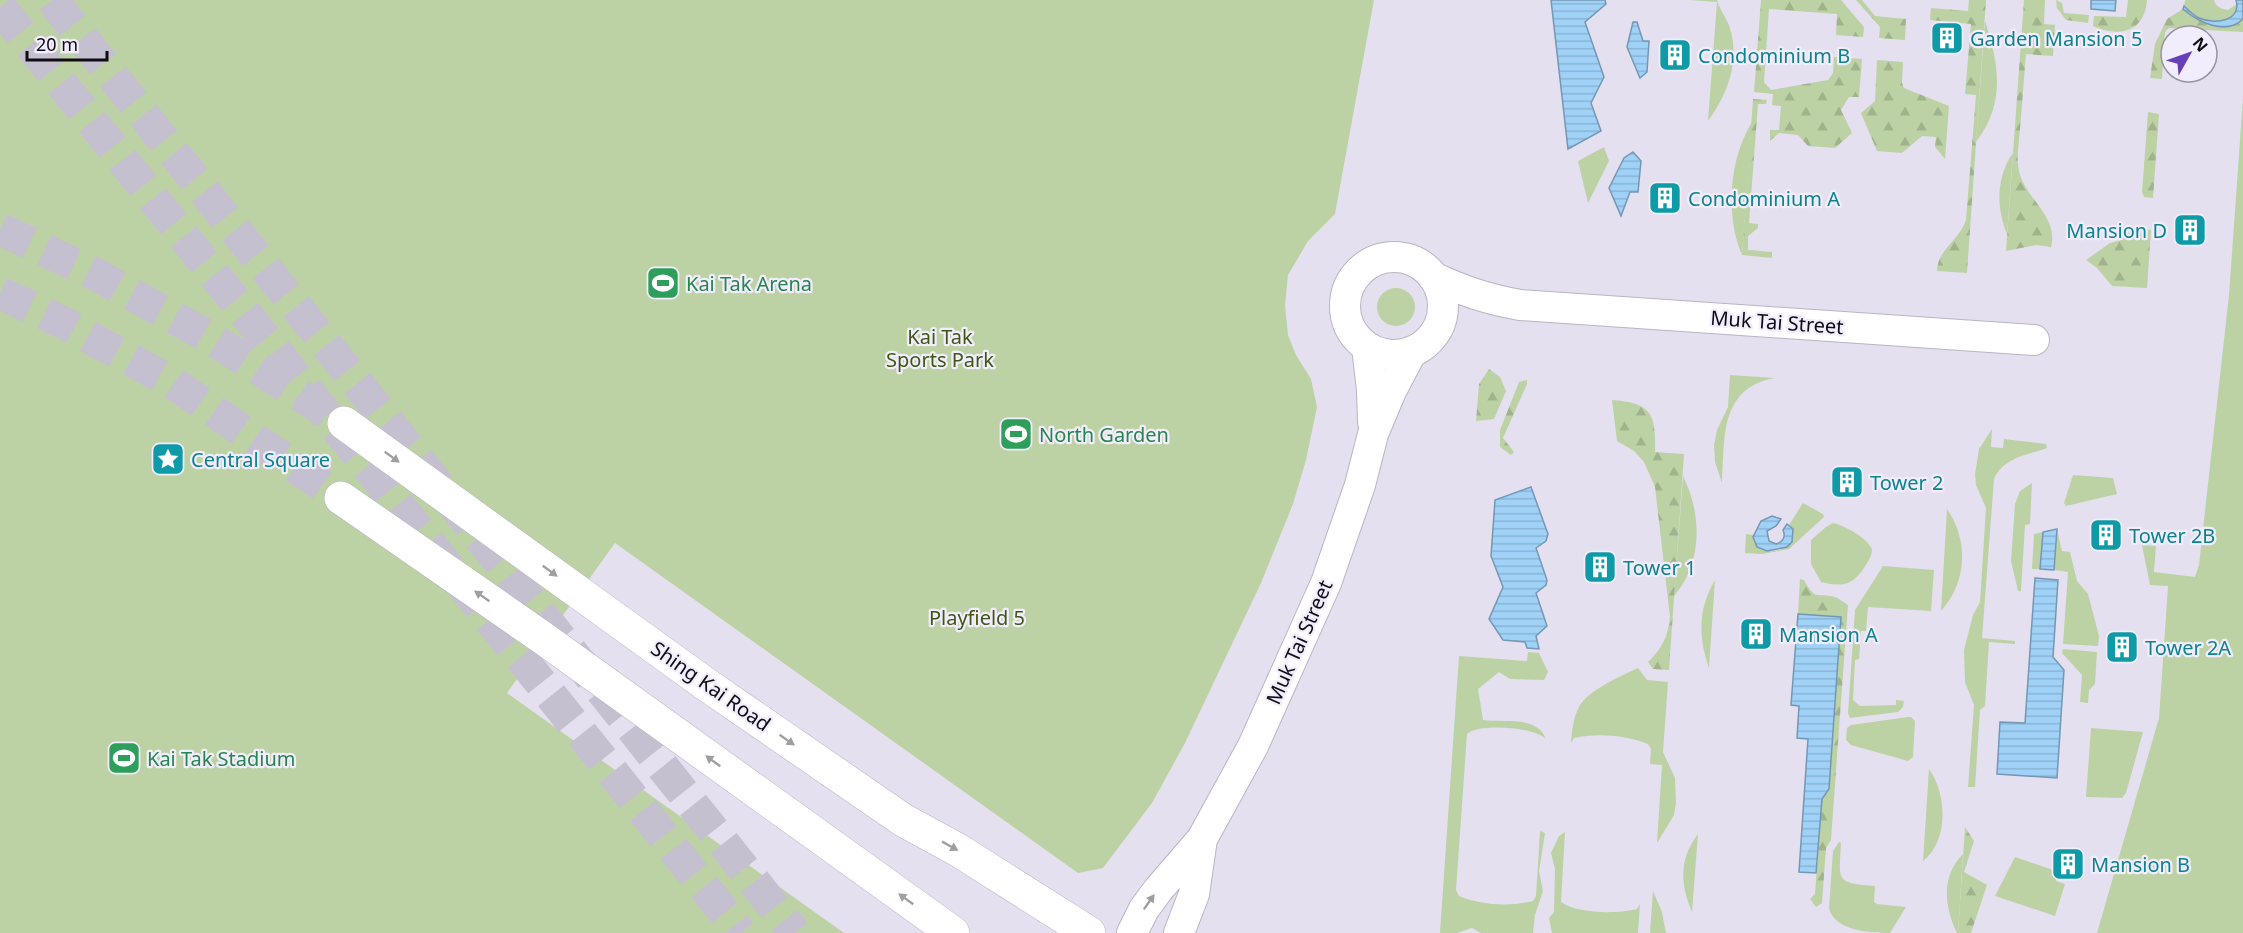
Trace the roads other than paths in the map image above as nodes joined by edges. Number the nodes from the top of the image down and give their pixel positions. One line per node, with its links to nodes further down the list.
1 (1432, 277): 2 (street, Muk Tai Street); 3 (street); 5 (street, Muk Tai Street)
2 (1520, 305): 3 (street, Muk Tai Street); 4 (street, Muk Tai Street)
3 (1439, 324): 6 (street, Muk Tai Street)
4 (2034, 340)
5 (1367, 347): 6 (street); 8 (street, Muk Tai Street)
6 (1412, 351): 8 (street, Muk Tai Street)
7 (344, 423): 12 (main road, Shing Kai Road, one-way to 12)
8 (1373, 434): 10 (street, Muk Tai Street)
9 (341, 498): 11 (main road, one-way to 9)
10 (1202, 839): 13 (street, Muk Tai Street, one-way to 10); 14 (street, Muk Tai Street)
11 (953, 933)
12 (1089, 933)
13 (1132, 933)
14 (1179, 933)

